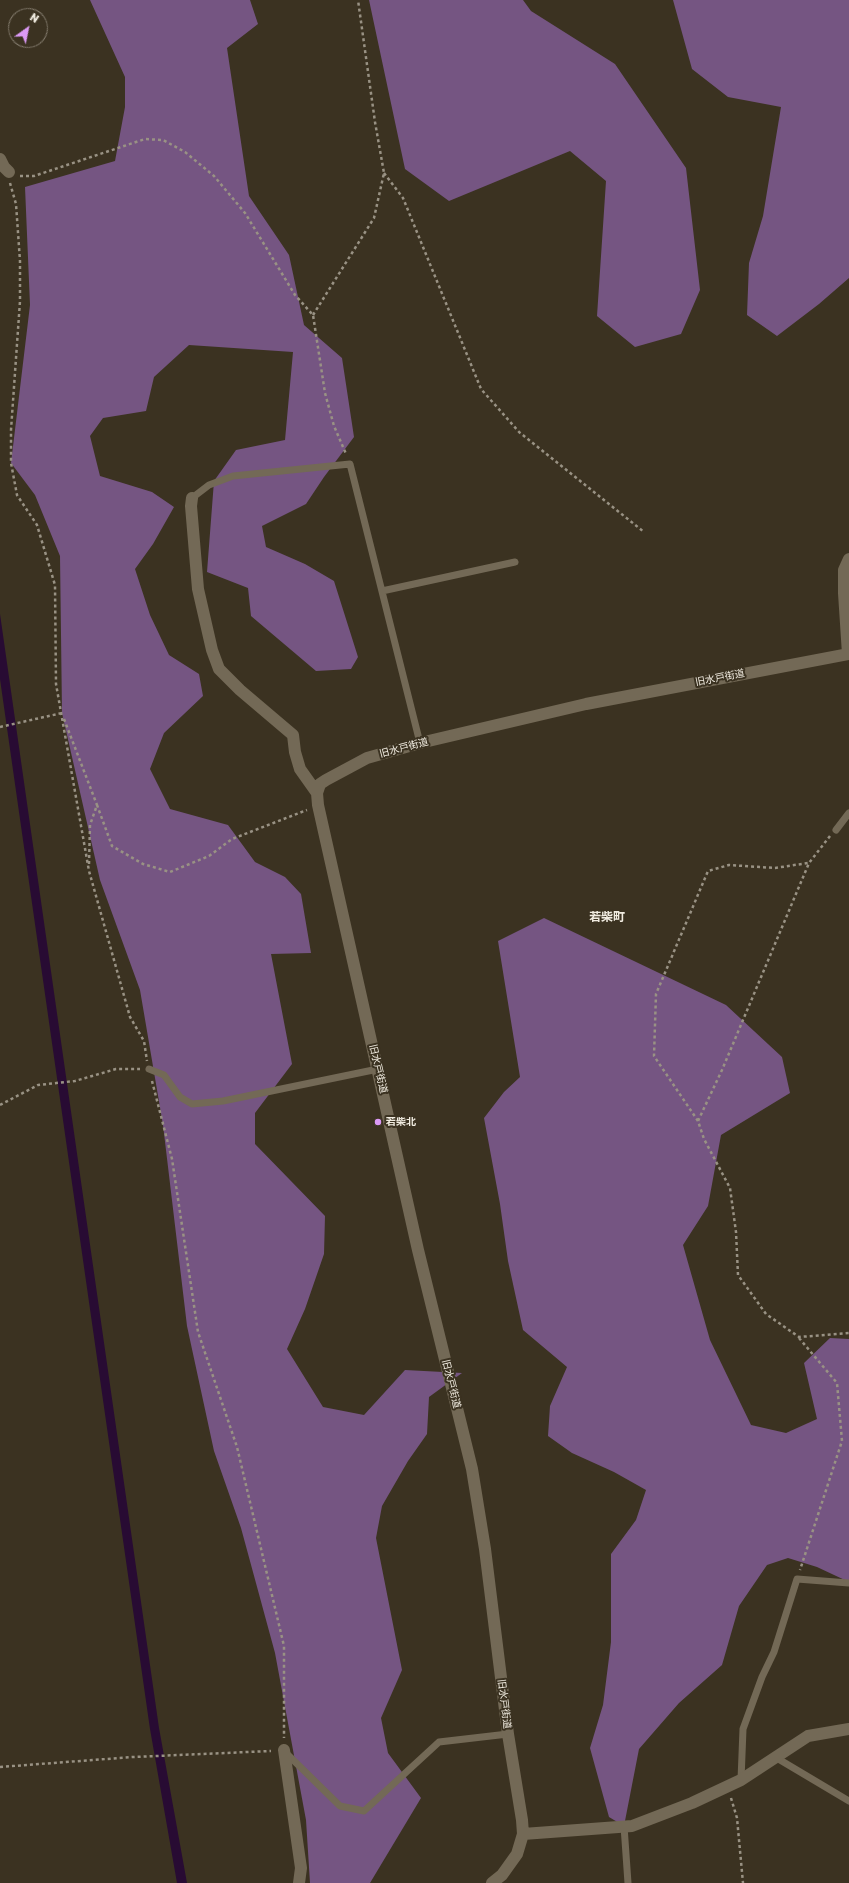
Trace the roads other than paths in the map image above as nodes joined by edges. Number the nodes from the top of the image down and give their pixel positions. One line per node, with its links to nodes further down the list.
1 (0, 159): 2 (street)
2 (9, 172)
3 (192, 498): 6 (lane); 9 (street)
4 (849, 559): 7 (street)
5 (515, 562): 6 (lane)
6 (382, 591): 8 (lane)
7 (848, 654): 8 (street, 旧水戸街道)
8 (420, 743): 9 (street, 旧水戸街道)
9 (318, 799): 13 (street, 旧水戸街道)
10 (849, 813): 11 (lane)
11 (836, 830)
12 (149, 1069): 13 (lane)
13 (378, 1069): 16 (street, 旧水戸街道)
14 (849, 1583): 19 (lane)
15 (849, 1729): 18 (street)
16 (508, 1734): 17 (lane); 22 (street, 旧水戸街道)
17 (284, 1750): 23 (street)
18 (775, 1757): 19 (street); 20 (lane)
19 (741, 1780): 21 (street)
20 (849, 1800)
21 (624, 1826): 22 (street); 25 (lane)
22 (523, 1834): 24 (street, 旧水戸街道)
23 (299, 1883)
24 (492, 1883)
25 (628, 1883)

